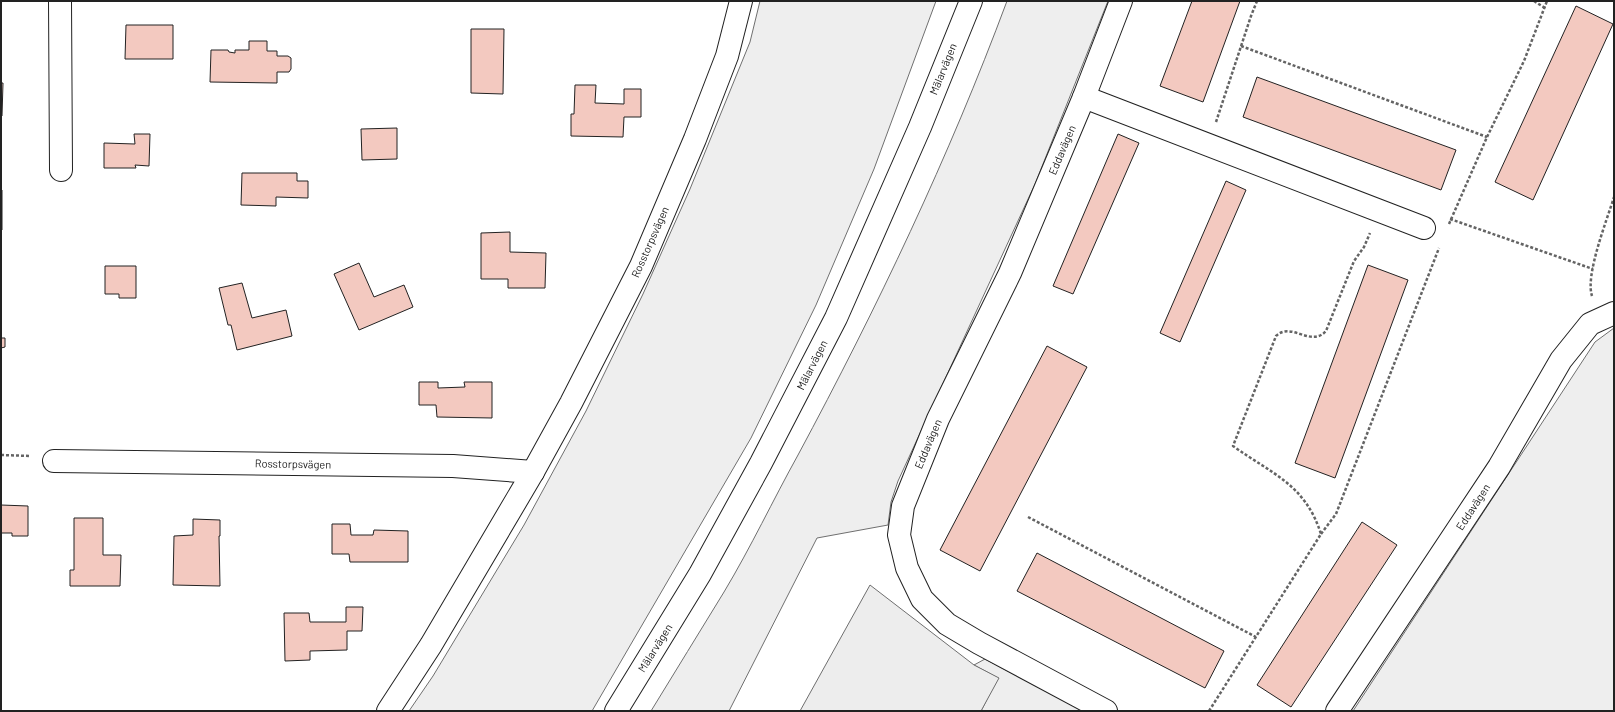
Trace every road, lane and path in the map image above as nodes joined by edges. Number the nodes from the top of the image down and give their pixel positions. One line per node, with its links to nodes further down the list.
1 (60, 1): 13 (street)
2 (741, 1): 23 (street, Rosstorpsvägen)
3 (970, 1): 28 (street, Mälarvägen)
4 (1121, 1): 10 (street, Eddavägen)
5 (1257, 1): 9 (path)
6 (1534, 1): 8 (path)
7 (1547, 1): 8 (path)
8 (1545, 8): 11 (path)
9 (1241, 46): 11 (path); 12 (path)
10 (1084, 97): 12 (street); 29 (street, Eddavägen)
11 (1487, 137): 16 (path)
12 (1209, 145): 15 (street)
13 (61, 170)
14 (1614, 197): 19 (path)
15 (1378, 210): 17 (street); 25 (path)
16 (1450, 219): 17 (path); 19 (path)
17 (1424, 228)
18 (1441, 242): 25 (path)
19 (1592, 269): 20 (path)
20 (1608, 316): 31 (street, Eddavägen)
21 (1, 455): 22 (path)
22 (54, 461): 23 (street, Rosstorpsvägen)
23 (533, 472): 27 (street, Rosstorpsvägen)
24 (1028, 517): 26 (path)
25 (1321, 534): 26 (path)
26 (1256, 637): 30 (path)
27 (388, 711)
28 (616, 711)
29 (1106, 711)
30 (1210, 711)
31 (1337, 711)

